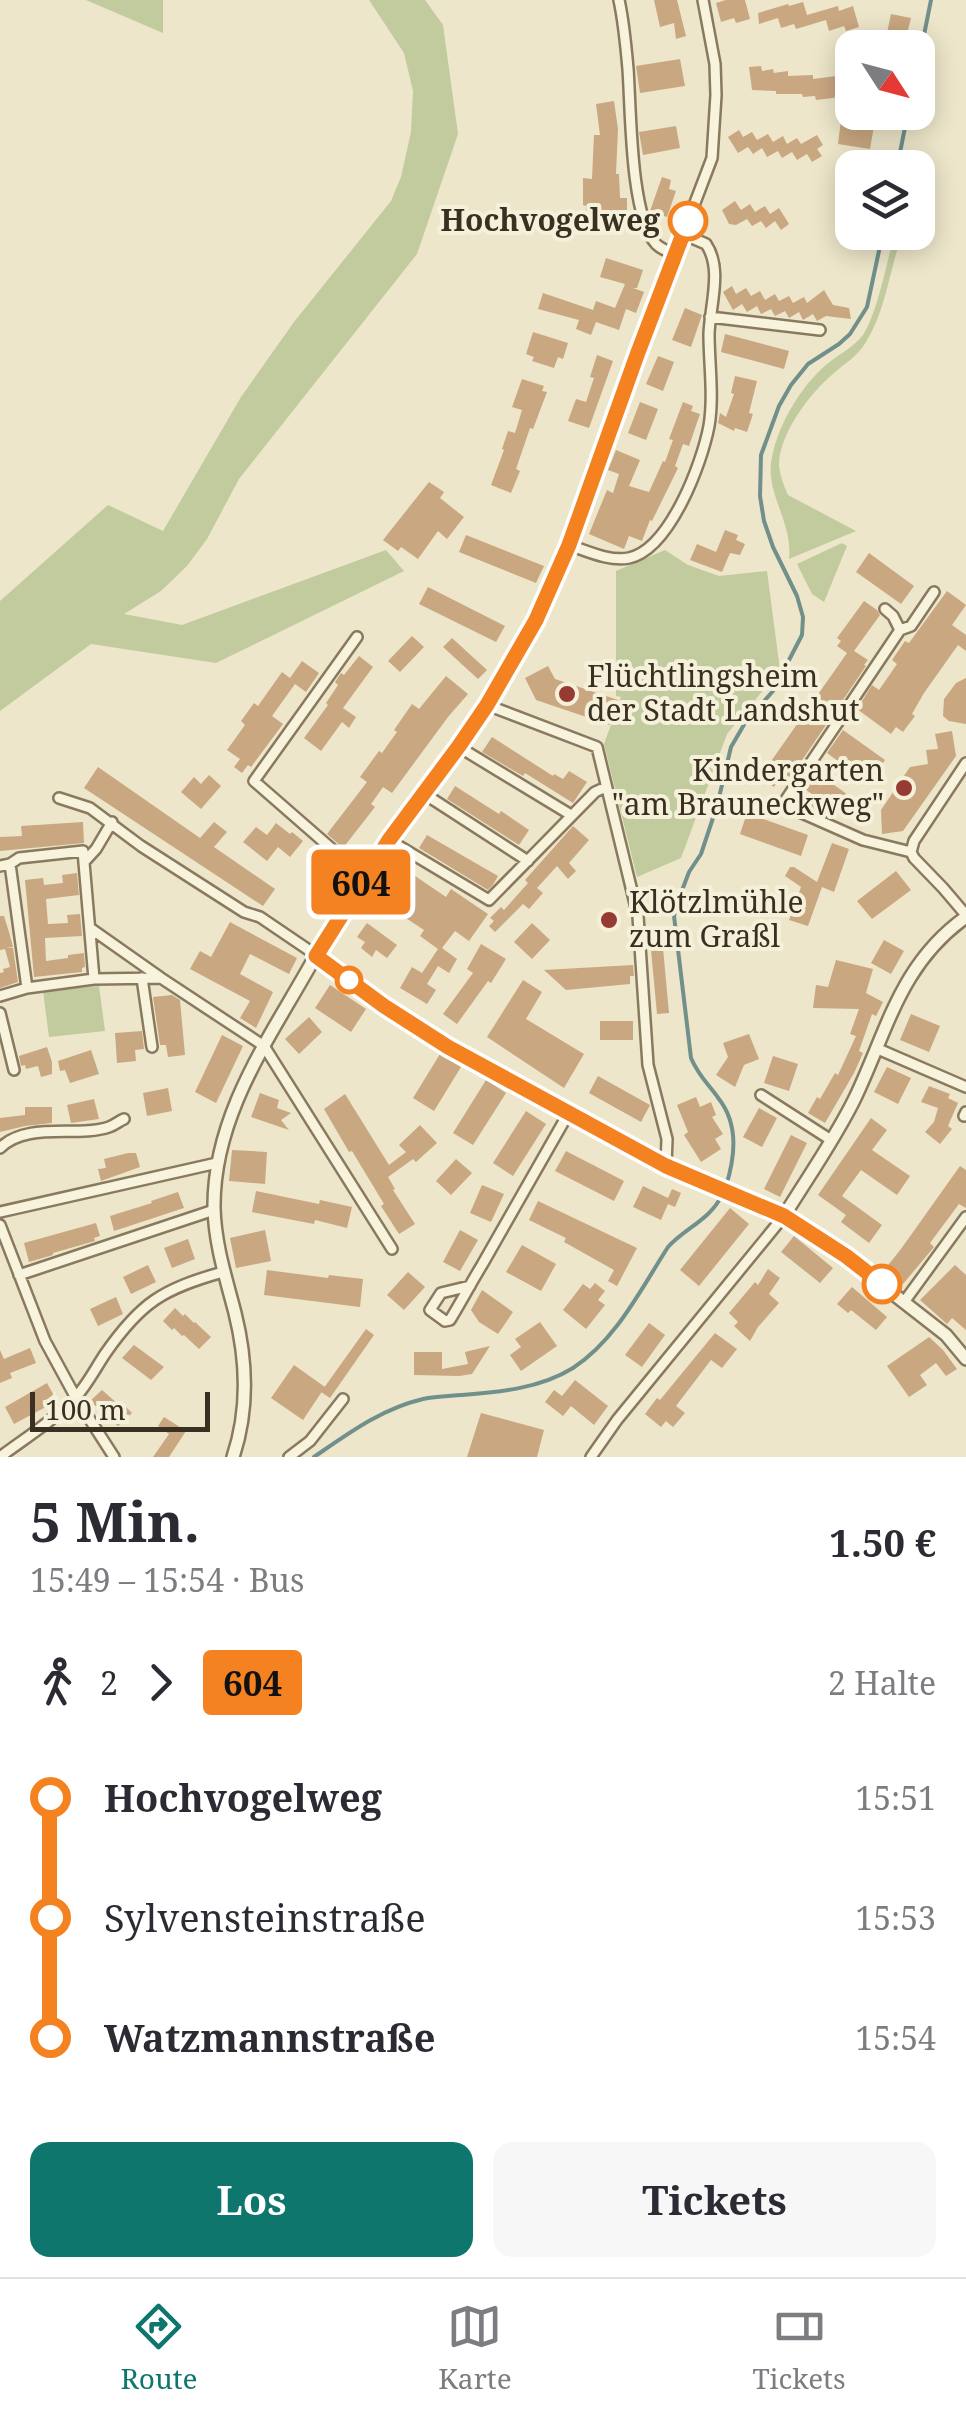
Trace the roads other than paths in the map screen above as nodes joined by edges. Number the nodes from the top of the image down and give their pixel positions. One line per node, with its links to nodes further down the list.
1 (619, 0): 4 (street)
2 (703, 0): 3 (street)
3 (684, 234): 4 (street); 5 (street)
4 (676, 254): 7 (street)
5 (710, 317): 6 (street); 7 (street)
6 (820, 330)
7 (569, 545): 12 (street)
8 (934, 592): 10 (street)
9 (885, 609): 10 (street)
10 (900, 630): 21 (street)
11 (356, 637): 25 (street)
12 (487, 705): 13 (street); 15 (street)
13 (459, 746): 16 (street); 18 (street)
14 (966, 763): 21 (street)
15 (606, 787): 18 (street); 46 (street)
16 (423, 793): 20 (street); 23 (street)
17 (60, 798): 19 (street)
18 (571, 815): 23 (street)
19 (112, 822): 22 (street); 28 (street)
20 (389, 840): 23 (street); 25 (street)
21 (910, 852): 26 (street)
22 (84, 861): 24 (street); 27 (street)
23 (528, 861)
24 (5, 865): 32 (street)
25 (364, 877): 28 (street)
26 (966, 916): 37 (street)
27 (90, 928): 30 (street); 31 (street)
28 (316, 956): 36 (street); 41 (street)
29 (142, 978): 30 (street); 31 (street); 35 (street)
30 (162, 978): 36 (street)
31 (94, 980): 32 (street)
32 (27, 988): 33 (street)
33 (0, 996)
34 (0, 1012): 38 (street)
35 (152, 1046)
36 (264, 1046): 45 (street); 52 (street)
37 (878, 1049): 39 (street); 43 (street)
38 (14, 1070)
39 (966, 1087)
40 (761, 1095): 43 (street)
41 (568, 1114): 46 (street); 55 (street)
42 (124, 1119): 44 (street)
43 (831, 1140): 49 (street)
44 (0, 1148)
45 (217, 1163): 47 (street); 48 (street)
46 (666, 1166): 49 (street)
47 (214, 1210): 53 (street); 54 (street)
48 (0, 1212)
49 (784, 1216): 56 (street); 64 (street)
50 (966, 1217): 56 (street)
51 (0, 1225): 54 (street)
52 (392, 1249)
53 (223, 1272): 58 (street); 62 (street)
54 (18, 1275): 58 (street)
55 (470, 1286): 55 (street)
56 (904, 1302): 57 (street)
57 (966, 1359)
58 (76, 1398): 60 (street); 61 (street)
59 (343, 1399): 63 (street)
60 (0, 1457)
61 (114, 1457)
62 (233, 1457)
63 (288, 1457)
64 (591, 1457)

